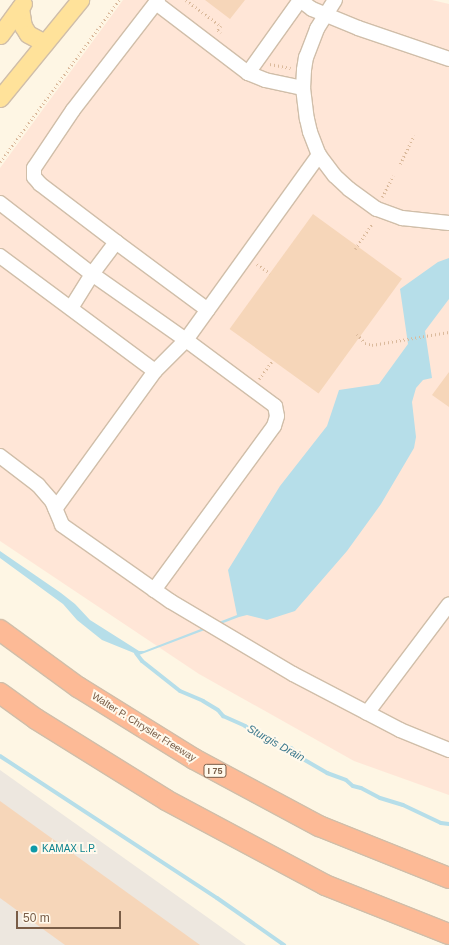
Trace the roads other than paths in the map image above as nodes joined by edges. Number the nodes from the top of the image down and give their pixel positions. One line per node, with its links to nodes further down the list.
1 (80, 0): 8 (main road)
2 (300, 0): 6 (lane); 10 (lane)
3 (335, 0): 6 (lane)
4 (157, 2): 10 (lane); 16 (lane)
5 (22, 4): 7 (main road); 8 (main road)
6 (326, 14): 9 (lane); 11 (lane)
7 (0, 35)
8 (45, 43): 12 (main road)
9 (449, 59)
10 (248, 73): 11 (lane)
11 (303, 88): 13 (lane)
12 (0, 98)
13 (319, 155): 15 (lane); 20 (lane)
14 (0, 204): 18 (lane)
15 (449, 223)
16 (116, 242): 18 (lane); 20 (lane)
17 (0, 256): 19 (lane)
18 (92, 274): 19 (lane); 21 (lane)
19 (70, 308): 22 (lane)
20 (208, 310): 21 (lane)
21 (186, 340): 22 (lane); 25 (lane)
22 (155, 371): 24 (lane)
23 (0, 456): 24 (lane)
24 (55, 509): 25 (lane)
25 (154, 590): 29 (lane)
26 (449, 604): 29 (lane)
27 (0, 630): 31 (highway, Walter P. Chrysler Freeway / I 75)
28 (0, 693): 32 (highway)
29 (367, 713): 30 (lane)
30 (449, 750)
31 (449, 878)
32 (449, 934)

